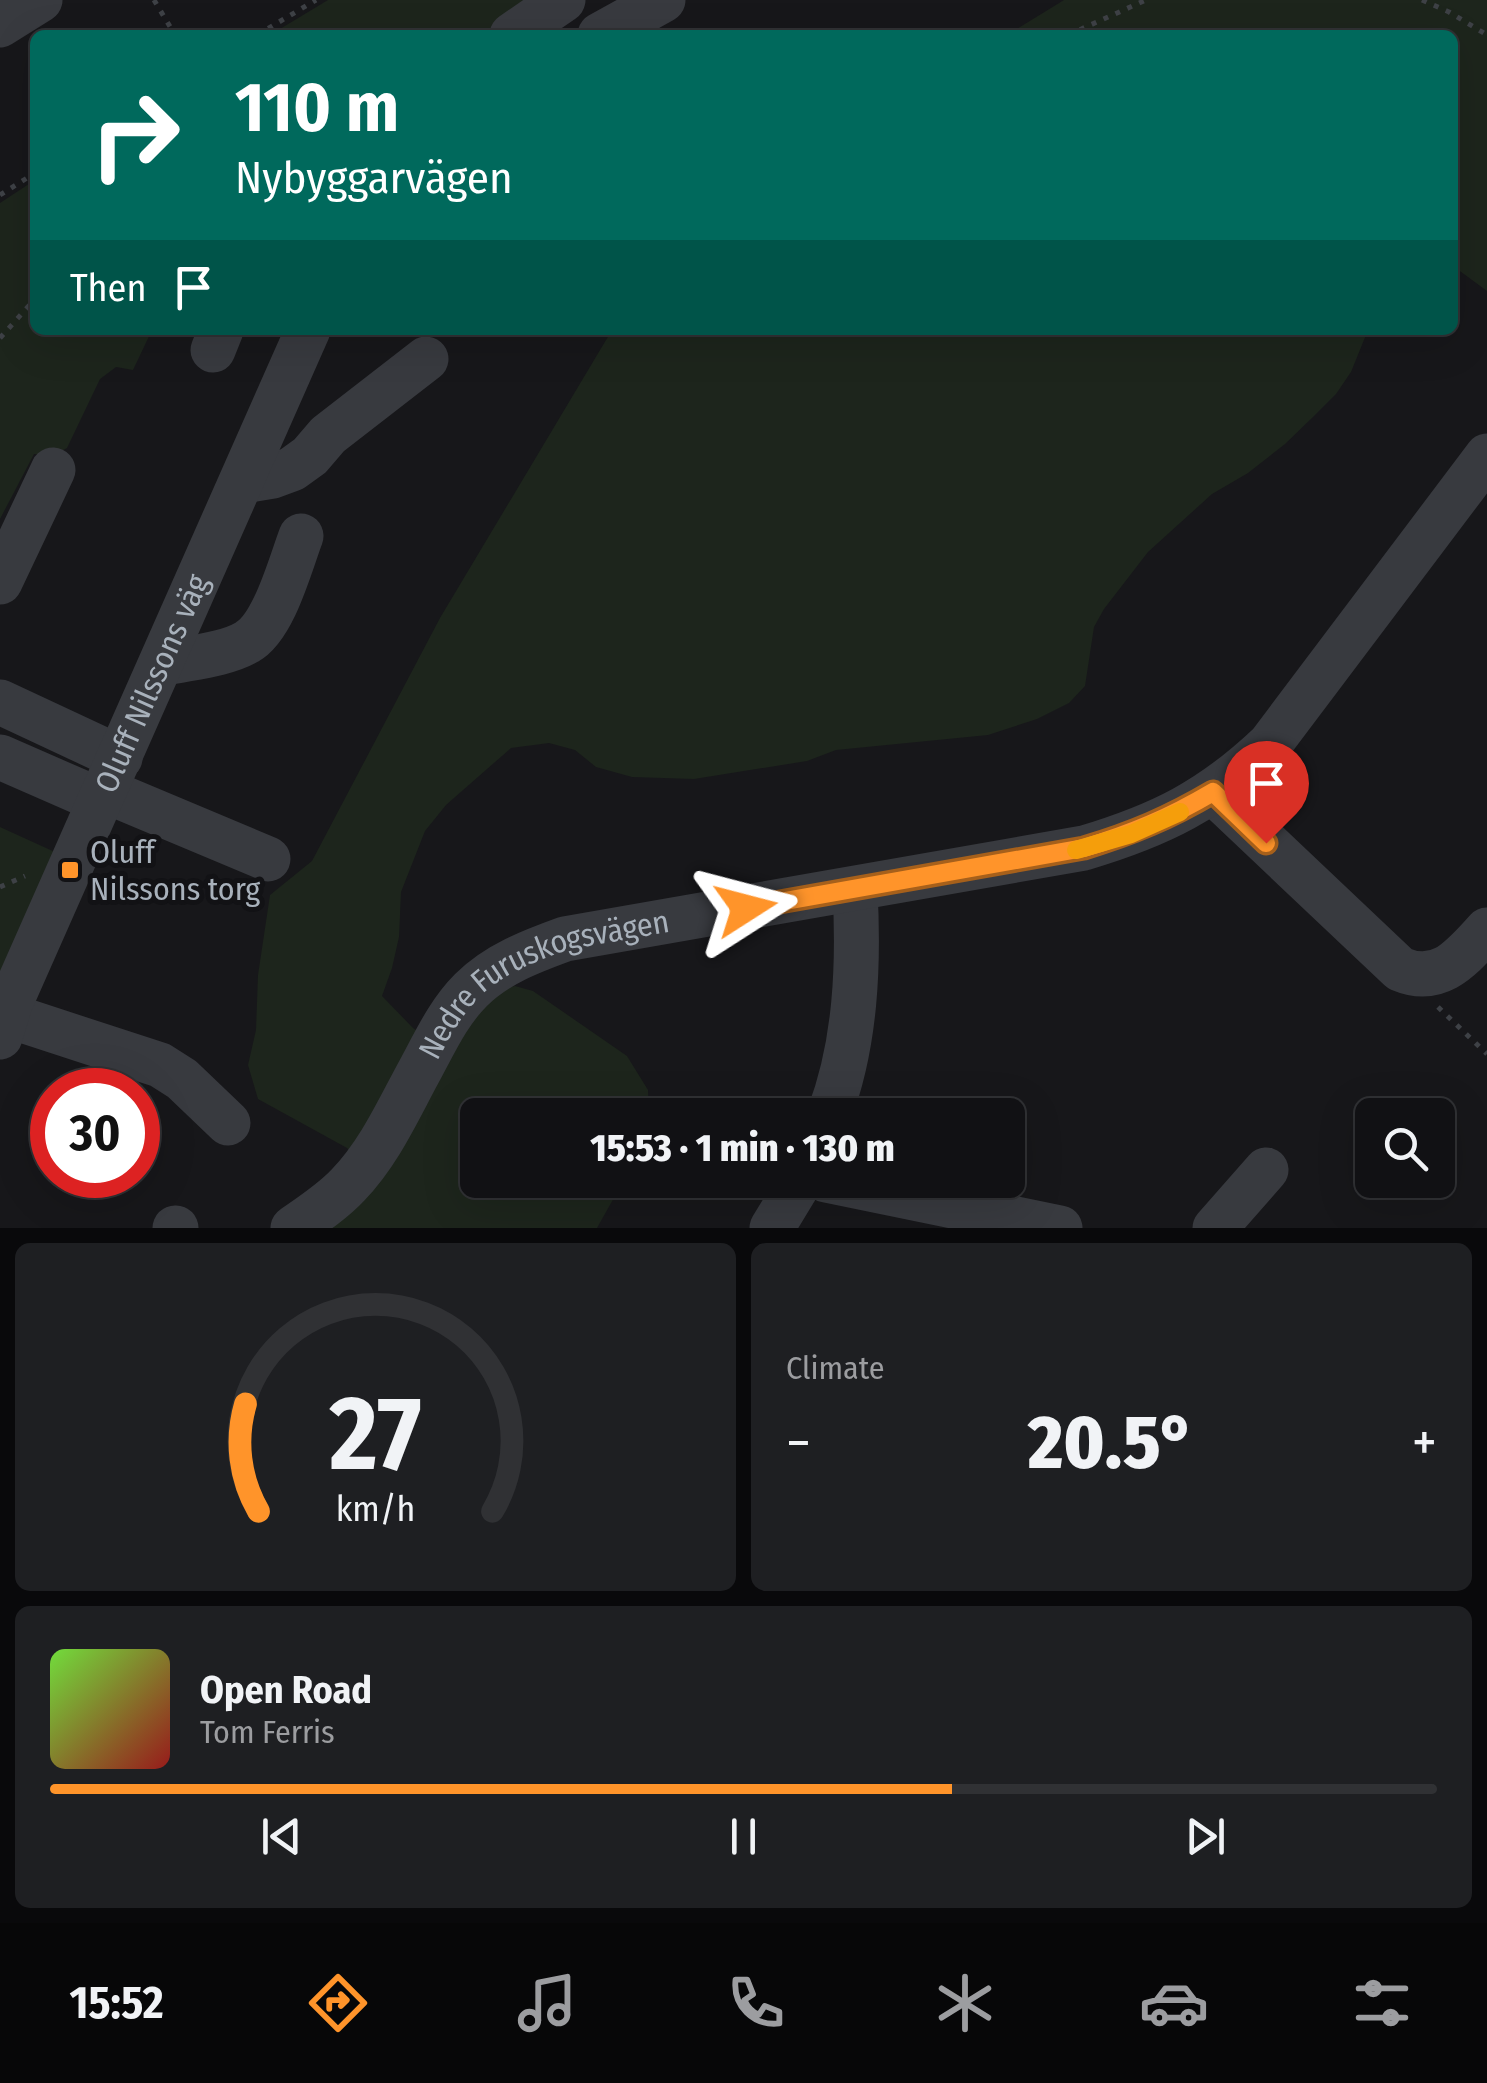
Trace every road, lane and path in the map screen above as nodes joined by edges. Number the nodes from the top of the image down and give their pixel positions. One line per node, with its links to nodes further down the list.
1 (40, 0): 8 (street)
2 (154, 0): 9 (path)
3 (316, 0): 10 (path)
4 (663, 0): 12 (street)
5 (1146, 0): 13 (path)
6 (1422, 0): 14 (path)
7 (563, 14): 11 (street)
8 (0, 25)
9 (172, 30)
10 (265, 30)
11 (524, 30)
12 (609, 30)
13 (1079, 30)
14 (1487, 35)
15 (30, 176): 16 (path)
16 (0, 196)
17 (30, 305): 19 (path)
18 (306, 335): 23 (street, Oluff Nilssons väg)
19 (0, 338)
20 (426, 359): 23 (street)
21 (1487, 456): 30 (street, Nedre Furuskogsvägen)
22 (53, 470): 25 (street)
23 (242, 481): 26 (street, Oluff Nilssons väg)
24 (301, 536): 26 (street)
25 (0, 582)
26 (162, 664): 29 (street, Oluff Nilssons väg)
27 (0, 702): 29 (street)
28 (0, 756): 29 (street)
29 (109, 783): 31 (street); 35 (street, Oluff Nilssons väg)
30 (1213, 792): 32 (street, Nedre Furuskogsvägen); 34 (street)
31 (268, 860)
32 (856, 890): 37 (street); 42 (street, Nedre Furuskogsvägen)
33 (1487, 930): 34 (street)
34 (1418, 974): 36 (path)
35 (3, 1026): 38 (street)
36 (1487, 1054)
37 (834, 1098)
38 (228, 1123)
39 (1266, 1170): 45 (street)
40 (791, 1198): 43 (street)
41 (914, 1198): 44 (street)
42 (293, 1228)
43 (772, 1228)
44 (1060, 1228)
45 (1215, 1228)

